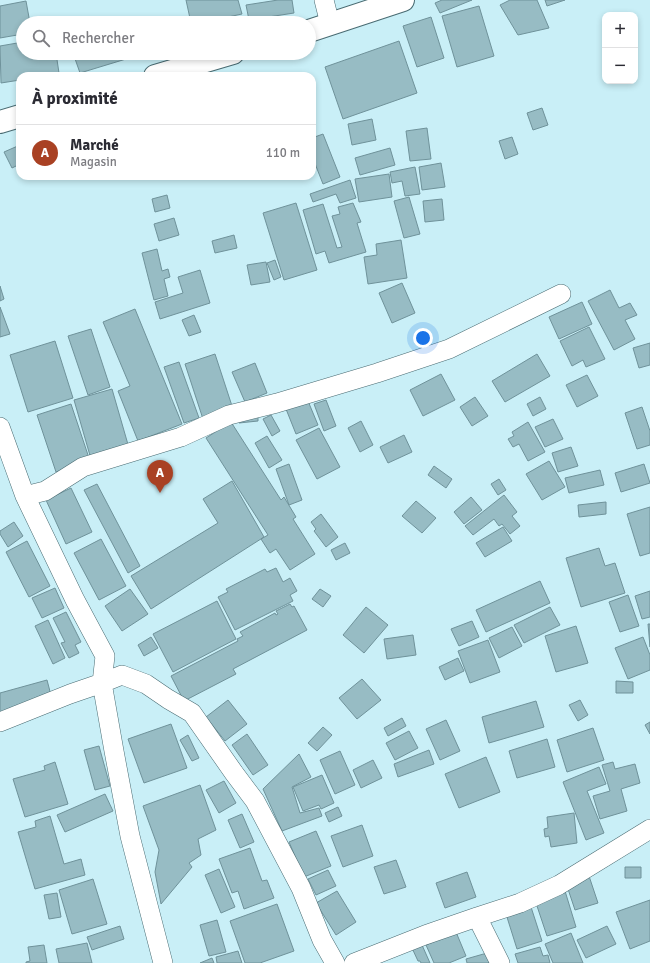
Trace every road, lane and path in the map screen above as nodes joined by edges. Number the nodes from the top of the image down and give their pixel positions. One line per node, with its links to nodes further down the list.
1 (324, 0): 3 (street)
2 (403, 0): 3 (main road)
3 (330, 24): 4 (main road)
4 (316, 28)
5 (209, 60): 6 (main road)
6 (169, 72)
7 (16, 117): 8 (main road)
8 (0, 122)
9 (561, 294): 11 (street)
10 (0, 427): 11 (street)
11 (25, 496): 12 (street)
12 (102, 683): 13 (street); 16 (street); 17 (street)
13 (0, 722)
14 (650, 829): 15 (street)
15 (477, 917): 18 (street); 19 (street)
16 (163, 963)
17 (335, 963)
18 (354, 963)
19 (500, 963)

